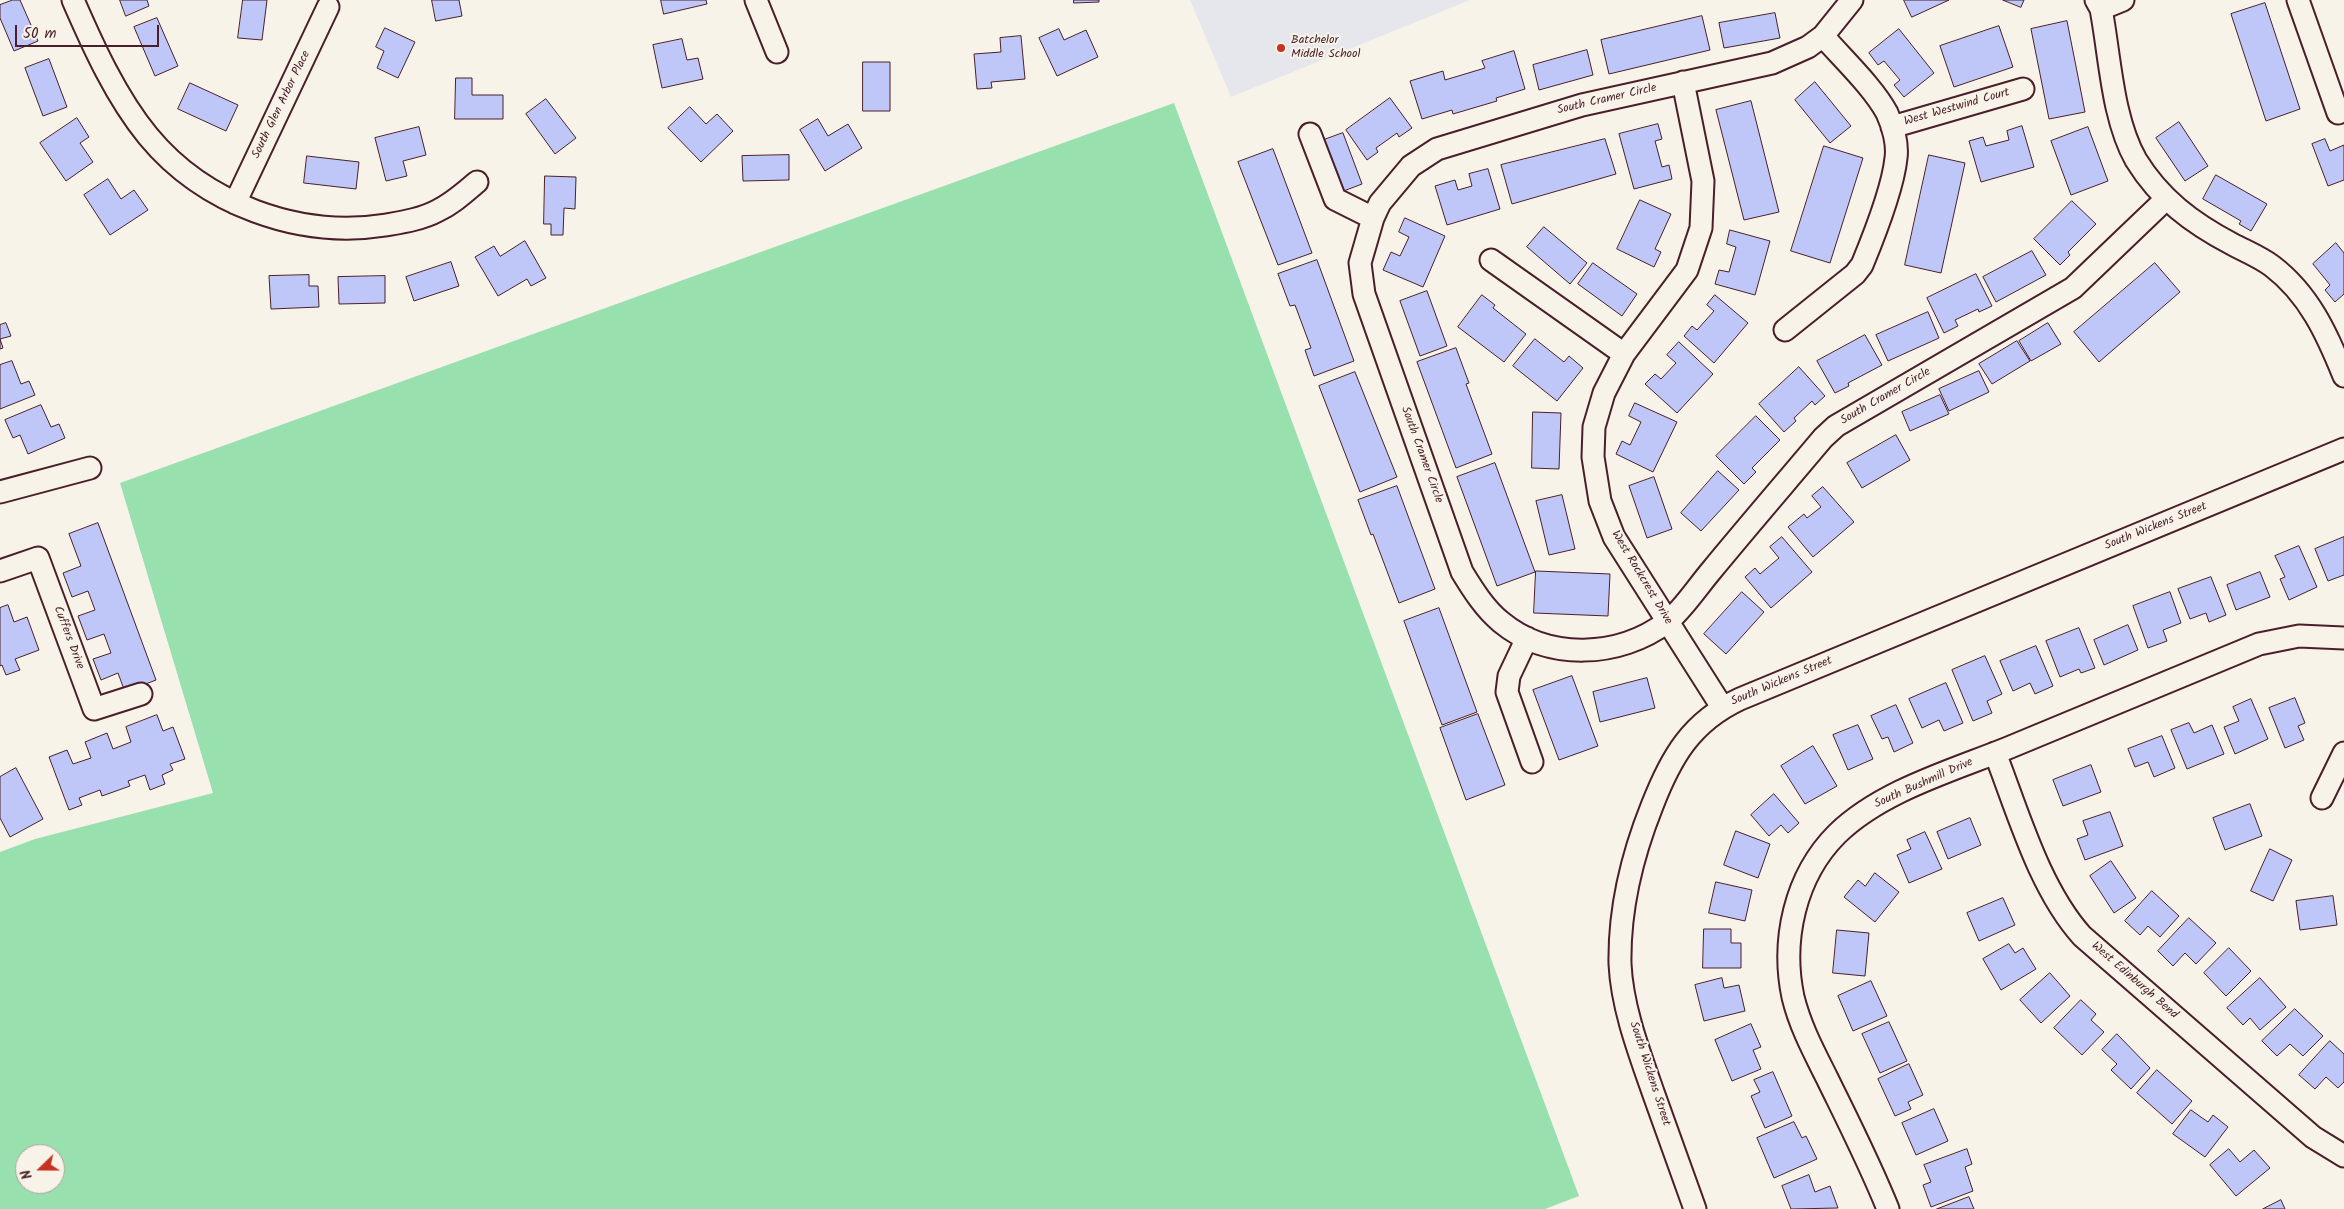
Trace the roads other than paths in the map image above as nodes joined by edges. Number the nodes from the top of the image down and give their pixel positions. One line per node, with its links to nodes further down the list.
1 (74, 0): 17 (street)
2 (756, 0): 9 (street)
3 (1852, 0): 8 (street, South Cramer Circle)
4 (2122, 0): 6 (street)
5 (2298, 0): 12 (street)
6 (2098, 4): 16 (street)
7 (328, 7): 17 (street, South Glen Arbor Place)
8 (1823, 36): 10 (street, South Cramer Circle); 13 (street, West Westwind Court)
9 (777, 52)
10 (1684, 82): 18 (street, South Cramer Circle); 21 (street, West Rockcrest Drive)
11 (2023, 89): 13 (street, West Westwind Court)
12 (2338, 113)
13 (1892, 127): 20 (street, West Westwind Court)
14 (1310, 134): 18 (street)
15 (477, 182): 17 (street)
16 (2166, 199): 22 (street); 27 (street, South Cramer Circle)
17 (234, 203)
18 (1373, 218): 28 (street, South Cramer Circle)
19 (1491, 260): 21 (street)
20 (1785, 330)
21 (1624, 354): 27 (street, West Rockcrest Drive)
22 (2344, 376)
23 (2344, 450): 31 (street, South Wickens Street)
24 (90, 468): 25 (street)
25 (0, 492)
26 (0, 571): 30 (street, Cuffers Drive)
27 (1667, 622): 28 (street, South Cramer Circle); 31 (street, West Rockcrest Drive)
28 (1527, 638): 34 (street)
29 (2344, 638): 32 (street, South Bushmill Drive)
30 (141, 694)
31 (1722, 707): 37 (street, South Wickens Street)
32 (1995, 753): 36 (street, West Edinburgh Bend); 38 (street, South Bushmill Drive)
33 (2344, 753): 35 (street)
34 (1532, 762)
35 (2322, 798)
36 (2344, 1156)
37 (1695, 1209)
38 (1888, 1209)

